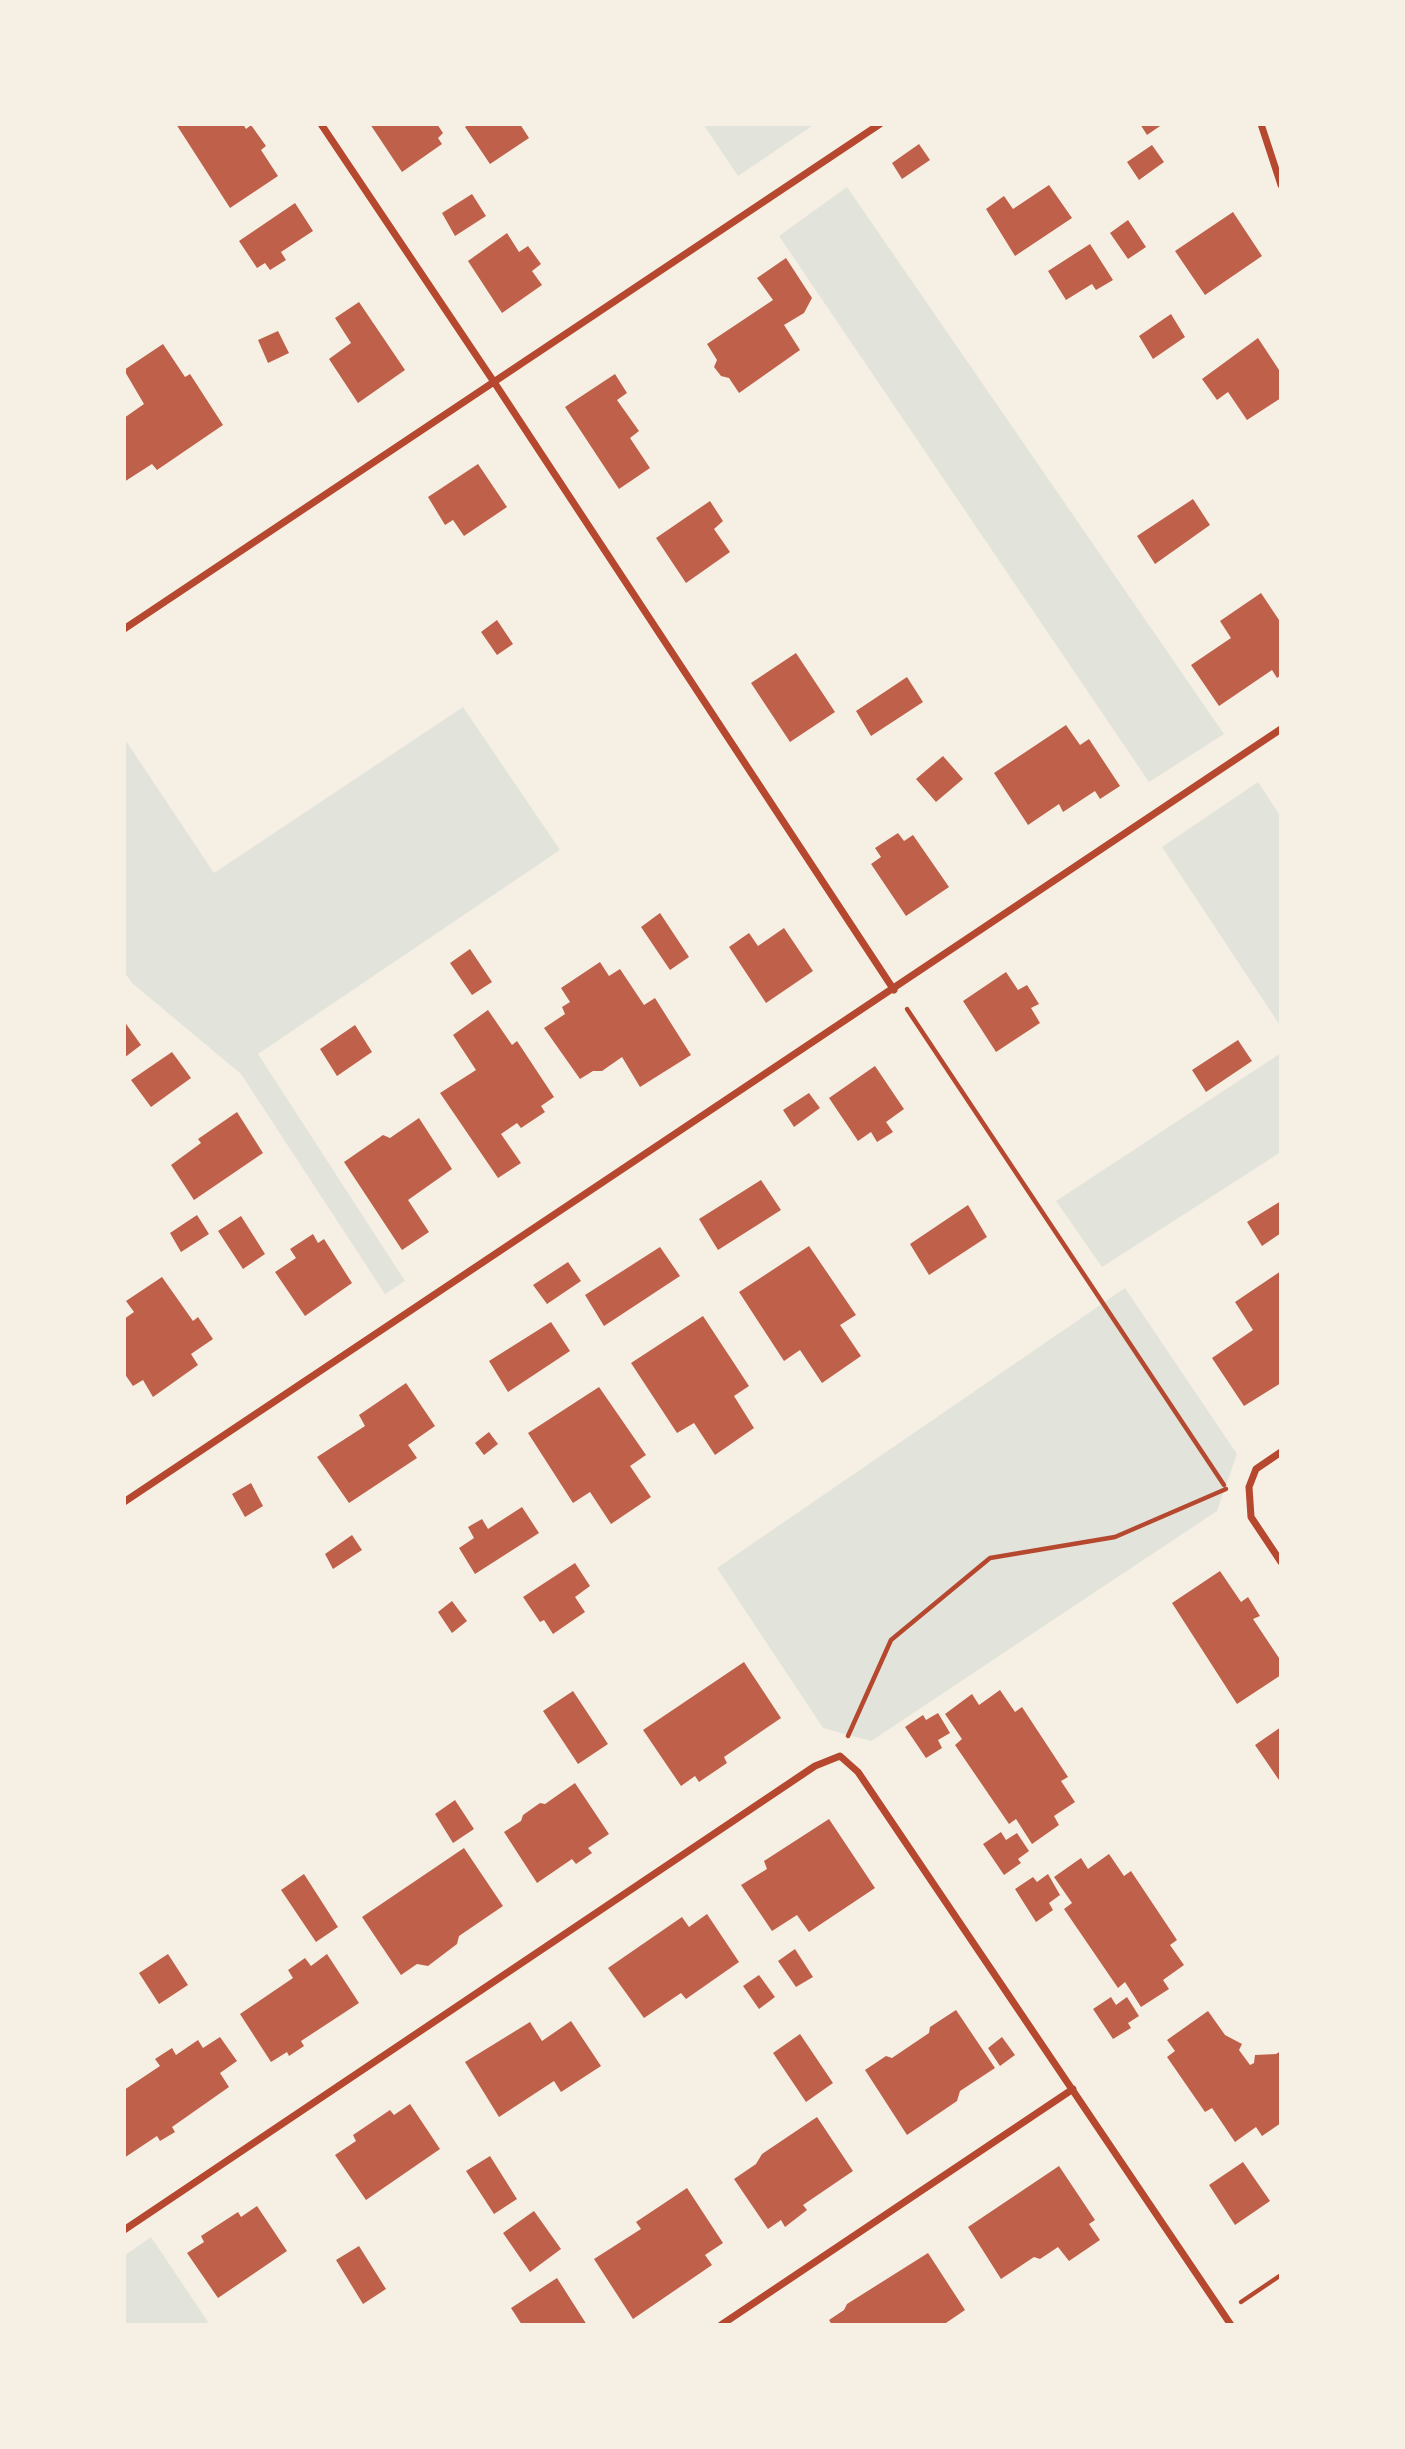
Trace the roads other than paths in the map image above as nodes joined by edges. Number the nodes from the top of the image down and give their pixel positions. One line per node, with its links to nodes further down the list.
1 (321, 124): 5 (street)
2 (880, 124): 5 (street)
3 (1261, 124): 4 (street)
4 (1281, 185)
5 (494, 382): 6 (street); 8 (street)
6 (124, 629)
7 (1281, 729): 8 (street)
8 (894, 989): 10 (street)
9 (1281, 1452): 11 (street)
10 (124, 1502)
11 (1281, 1562)
12 (1073, 2089): 13 (street); 14 (street); 15 (street)
13 (124, 2230)
14 (721, 2325)
15 (1231, 2325)

